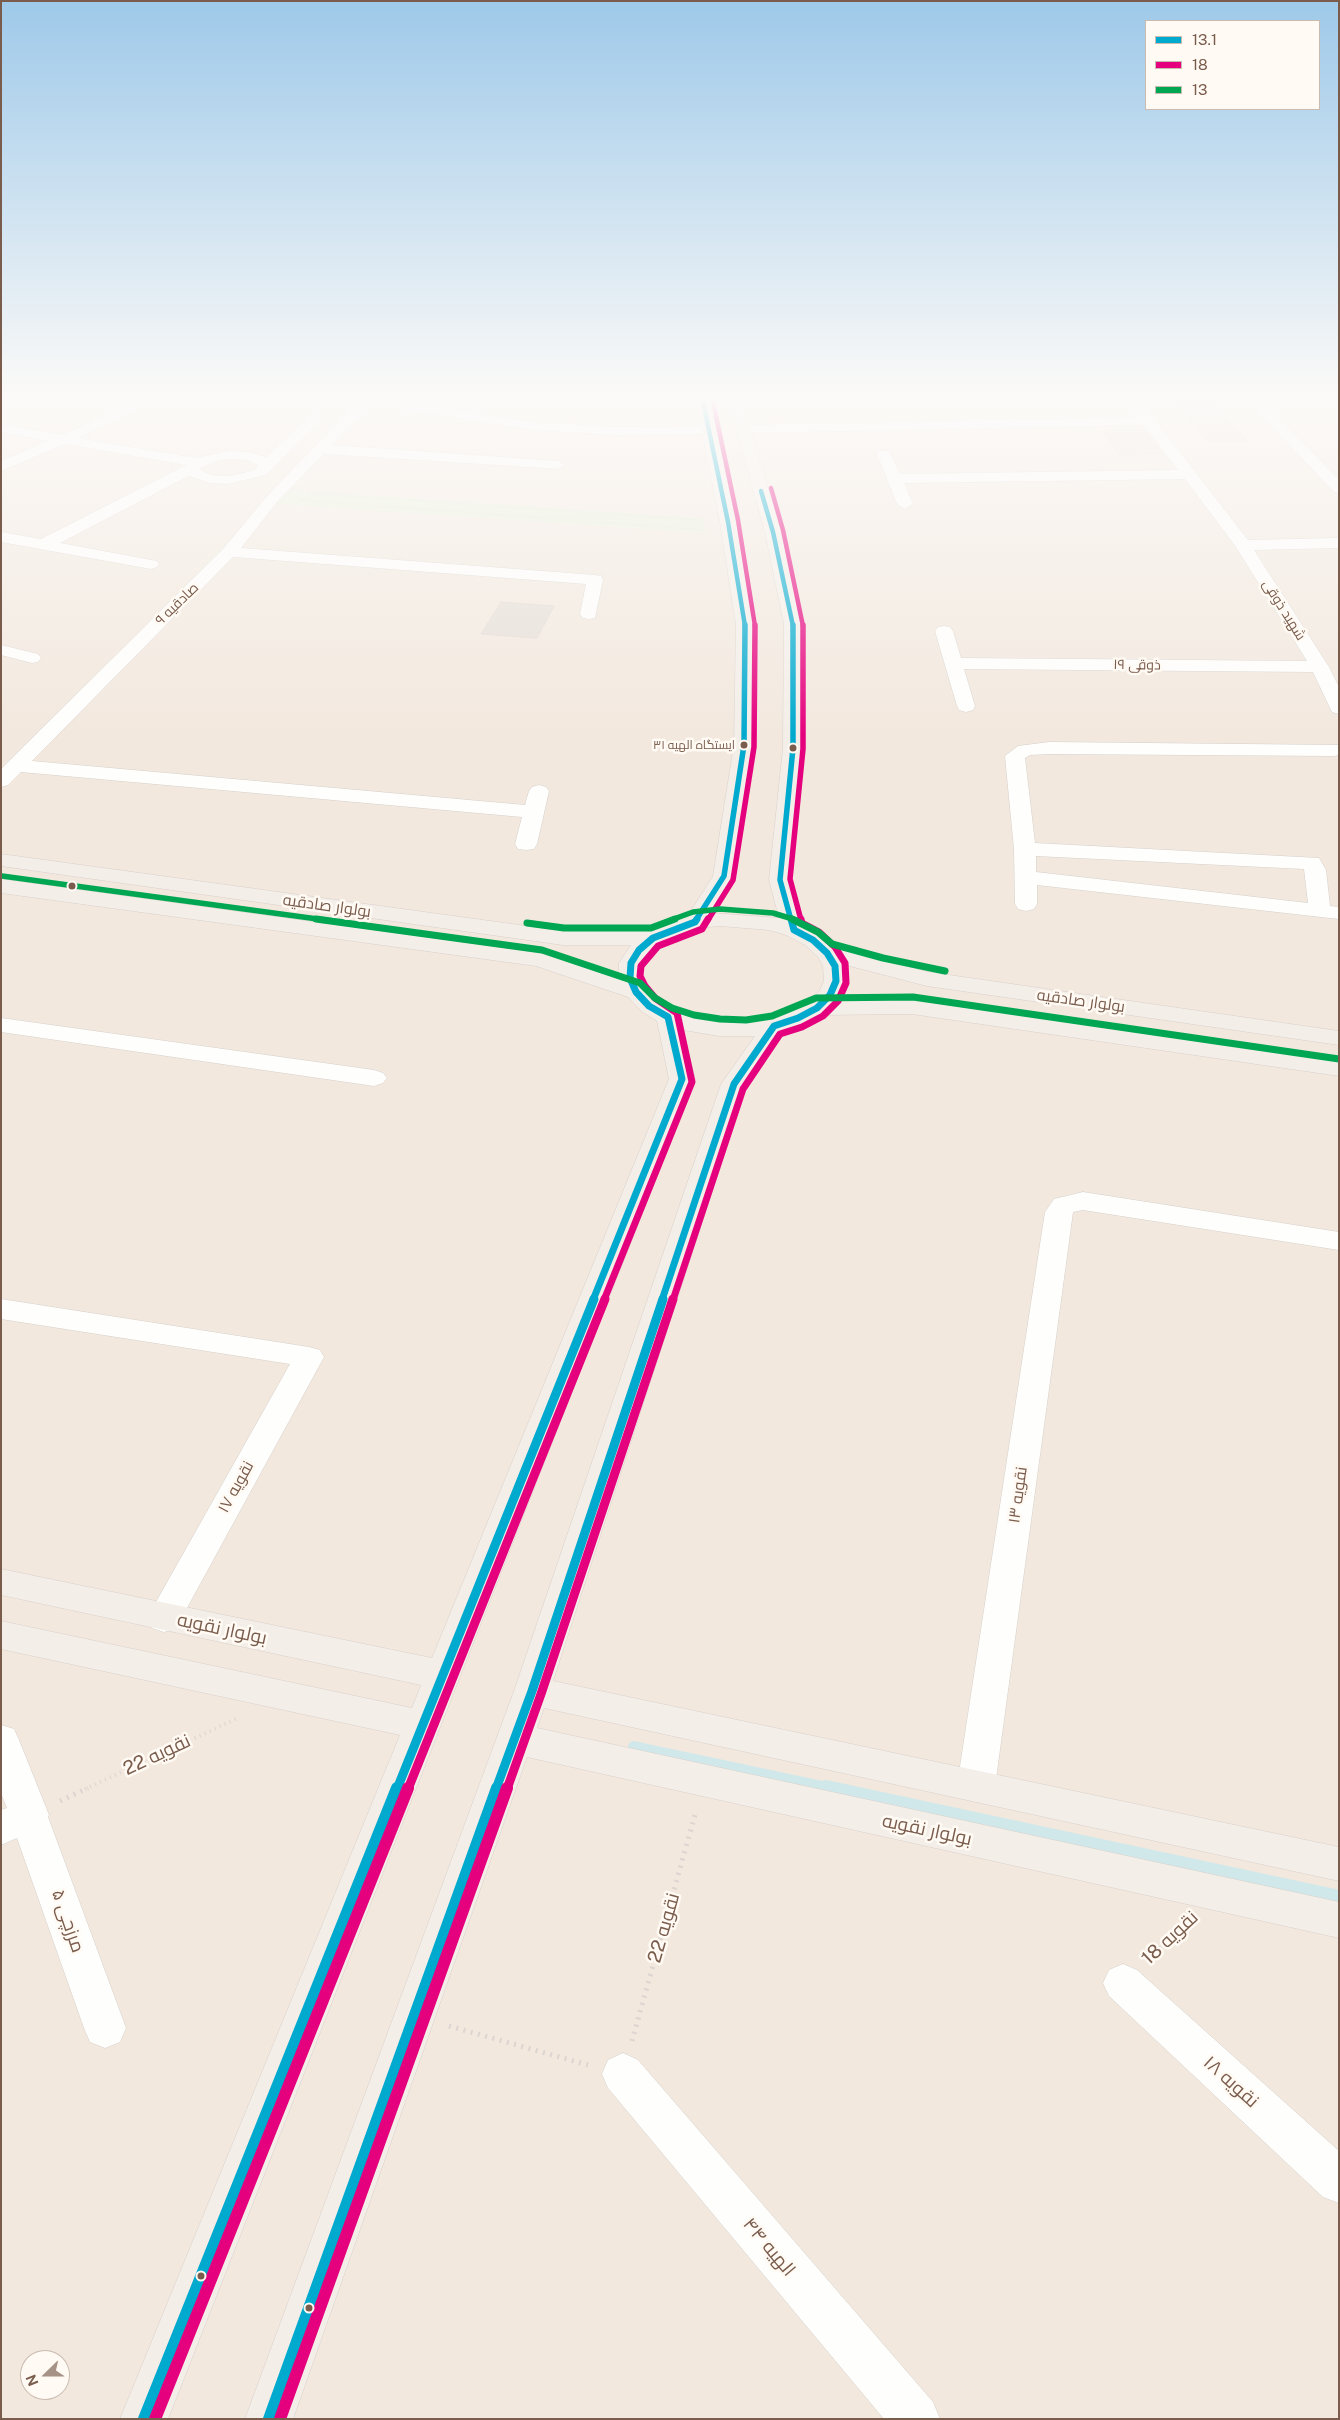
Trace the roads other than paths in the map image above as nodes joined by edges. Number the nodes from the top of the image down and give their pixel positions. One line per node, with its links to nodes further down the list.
1 (110, 510): 9 (street)
2 (263, 510): 12 (street, صادقیه ۹)
3 (725, 510): 34 (main road)
4 (767, 510): 35 (main road)
5 (1216, 510): 10 (street, شهید ذوقی)
6 (1, 537): 7 (street)
7 (19, 540): 9 (street); 11 (street)
8 (1339, 543): 10 (street)
9 (43, 545): 13 (street)
10 (1243, 545): 19 (street, شهید ذوقی)
11 (7, 552)
12 (229, 552): 14 (street); 23 (street, صادقیه ۹)
13 (151, 564)
14 (589, 614)
15 (944, 631): 18 (street)
16 (1, 650): 17 (street)
17 (32, 658)
18 (954, 664): 19 (street, ذوقی ۱۹); 20 (street)
19 (1320, 667): 21 (street, شهید ذوقی)
20 (966, 706)
21 (1339, 708)
22 (1334, 750): 28 (street)
23 (16, 766): 24 (street, صادقیه ۹); 26 (street)
24 (1, 781)
25 (539, 791): 26 (street)
26 (534, 812): 27 (street)
27 (526, 844)
28 (1025, 849): 30 (street); 33 (street)
29 (1, 860): 36 (main road, بولوار صادقیه)
30 (1027, 877): 32 (street); 33 (street)
31 (1, 886): 39 (main road, بولوار صادقیه)
32 (1026, 904)
33 (1330, 912)
34 (695, 922): 35 (main road); 36 (main road)
35 (794, 930): 37 (main road)
36 (653, 938): 39 (main road)
37 (827, 953): 38 (main road, بولوار صادقیه); 41 (main road)
38 (926, 979): 40 (main road); 45 (main road, بولوار صادقیه)
39 (636, 992): 42 (main road)
40 (912, 1007): 41 (main road, بولوار صادقیه); 46 (main road, بولوار صادقیه)
41 (817, 1008): 44 (main road)
42 (668, 1017): 44 (main road); 53 (main road)
43 (1, 1025): 47 (street)
44 (774, 1026): 54 (main road)
45 (1339, 1038)
46 (1339, 1069)
47 (374, 1078)
48 (1339, 1241): 58 (street, نقویه ۱۳)
49 (4, 1315): 51 (street, نقویه ۱۷)
50 (1, 1582): 51 (main road, بولوار نقویه)
51 (164, 1618): 53 (main road, بولوار نقویه)
52 (1, 1635): 55 (main road)
53 (443, 1675): 55 (main road)
54 (532, 1692): 56 (main road); 58 (main road)
55 (423, 1725): 66 (main road)
56 (515, 1739): 61 (main road, بولوار نقویه); 67 (main road)
57 (1, 1740): 59 (street, مرزچی ۵)
58 (976, 1786): 60 (main road)
59 (16, 1822): 63 (street, مرزچی ۵)
60 (1339, 1864)
61 (1339, 1920)
62 (1123, 1983): 65 (street, نقویه ۱۸)
63 (105, 2028)
64 (622, 2074): 68 (street, الهیه ۴۴)
65 (1339, 2181)
66 (144, 2419)
67 (269, 2419)
68 (916, 2419)

